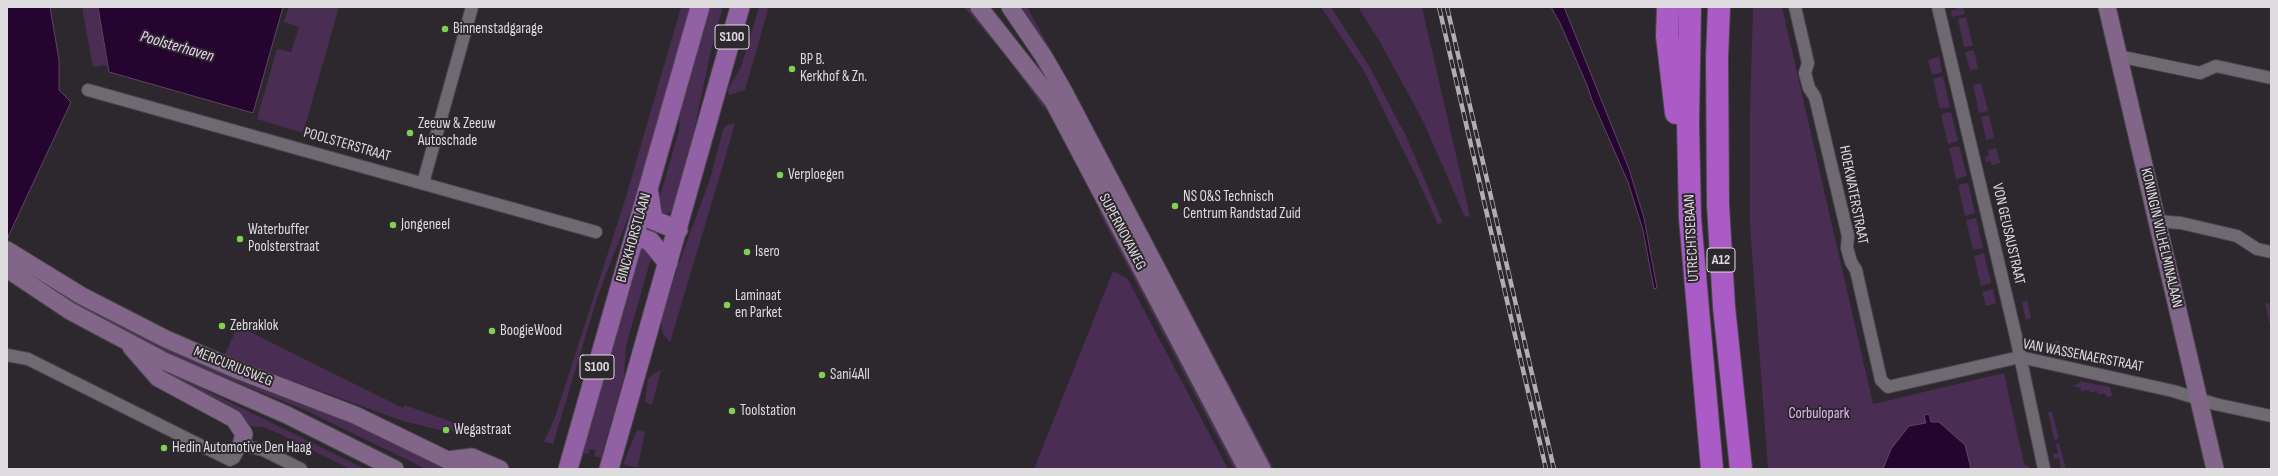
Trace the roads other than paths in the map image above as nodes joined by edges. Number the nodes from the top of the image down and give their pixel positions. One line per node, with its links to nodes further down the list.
1 (472, 7): 15 (street)
2 (700, 7): 16 (main road, BINCKHORSTLAAN / S100)
3 (740, 7): 19 (main road, S100)
4 (979, 7): 41 (main road, SUPERNOVAWEG)
5 (1010, 7): 42 (main road, SUPERNOVAWEG)
6 (1668, 7): 17 (highway, A12)
7 (1690, 7): 17 (highway, UTRECHTSEBAAN / A12)
8 (1719, 7): 44 (highway, UTRECHTSEBAAN / A12)
9 (1795, 7): 29 (street, HOEKWATERSTRAAT)
10 (1938, 7): 28 (street, VON GEUSAUSTRAAT)
11 (2107, 7): 12 (main road, KONINGIN WILHELMINALAAN)
12 (2118, 56): 13 (street); 18 (main road, KONINGIN WILHELMINALAAN)
13 (2271, 78)
14 (88, 90): 15 (street, POOLSTERSTRAAT)
15 (423, 183): 20 (street, POOLSTERSTRAAT)
16 (648, 186): 19 (main road, S100); 21 (main road, BINCKHORSTLAAN / S100)
17 (1690, 218): 43 (highway, UTRECHTSEBAAN / A12)
18 (2156, 221): 23 (street); 30 (main road, KONINGIN WILHELMINALAAN)
19 (678, 230): 24 (main road, S100)
20 (596, 232)
21 (635, 236): 24 (main road); 34 (main road, BINCKHORSTLAAN / S100)
22 (7, 250): 33 (main road, MERCURIUSWEG)
23 (2271, 252)
24 (668, 263): 40 (main road, S100)
25 (13, 273): 26 (main road, MERCURIUSWEG)
26 (128, 342): 32 (main road); 36 (main road, MERCURIUSWEG)
27 (7, 355): 32 (street)
28 (2020, 357): 29 (street, VAN WASSENAERSTRAAT); 30 (street, VAN WASSENAERSTRAAT); 45 (street, VON GEUSAUSTRAAT)
29 (1888, 387)
30 (2198, 399): 31 (street, VAN WASSENAERSTRAAT); 46 (main road, KONINGIN WILHELMINALAAN)
31 (2271, 416)
32 (241, 445): 35 (street)
33 (447, 460): 37 (main road, MERCURIUSWEG); 38 (main road)
34 (570, 462): 39 (main road, S100)
35 (301, 469)
36 (395, 469)
37 (466, 469)
38 (500, 469)
39 (559, 469)
40 (610, 469)
41 (1247, 469)
42 (1262, 469)
43 (1712, 469)
44 (1741, 469)
45 (2044, 469)
46 (2215, 469)

